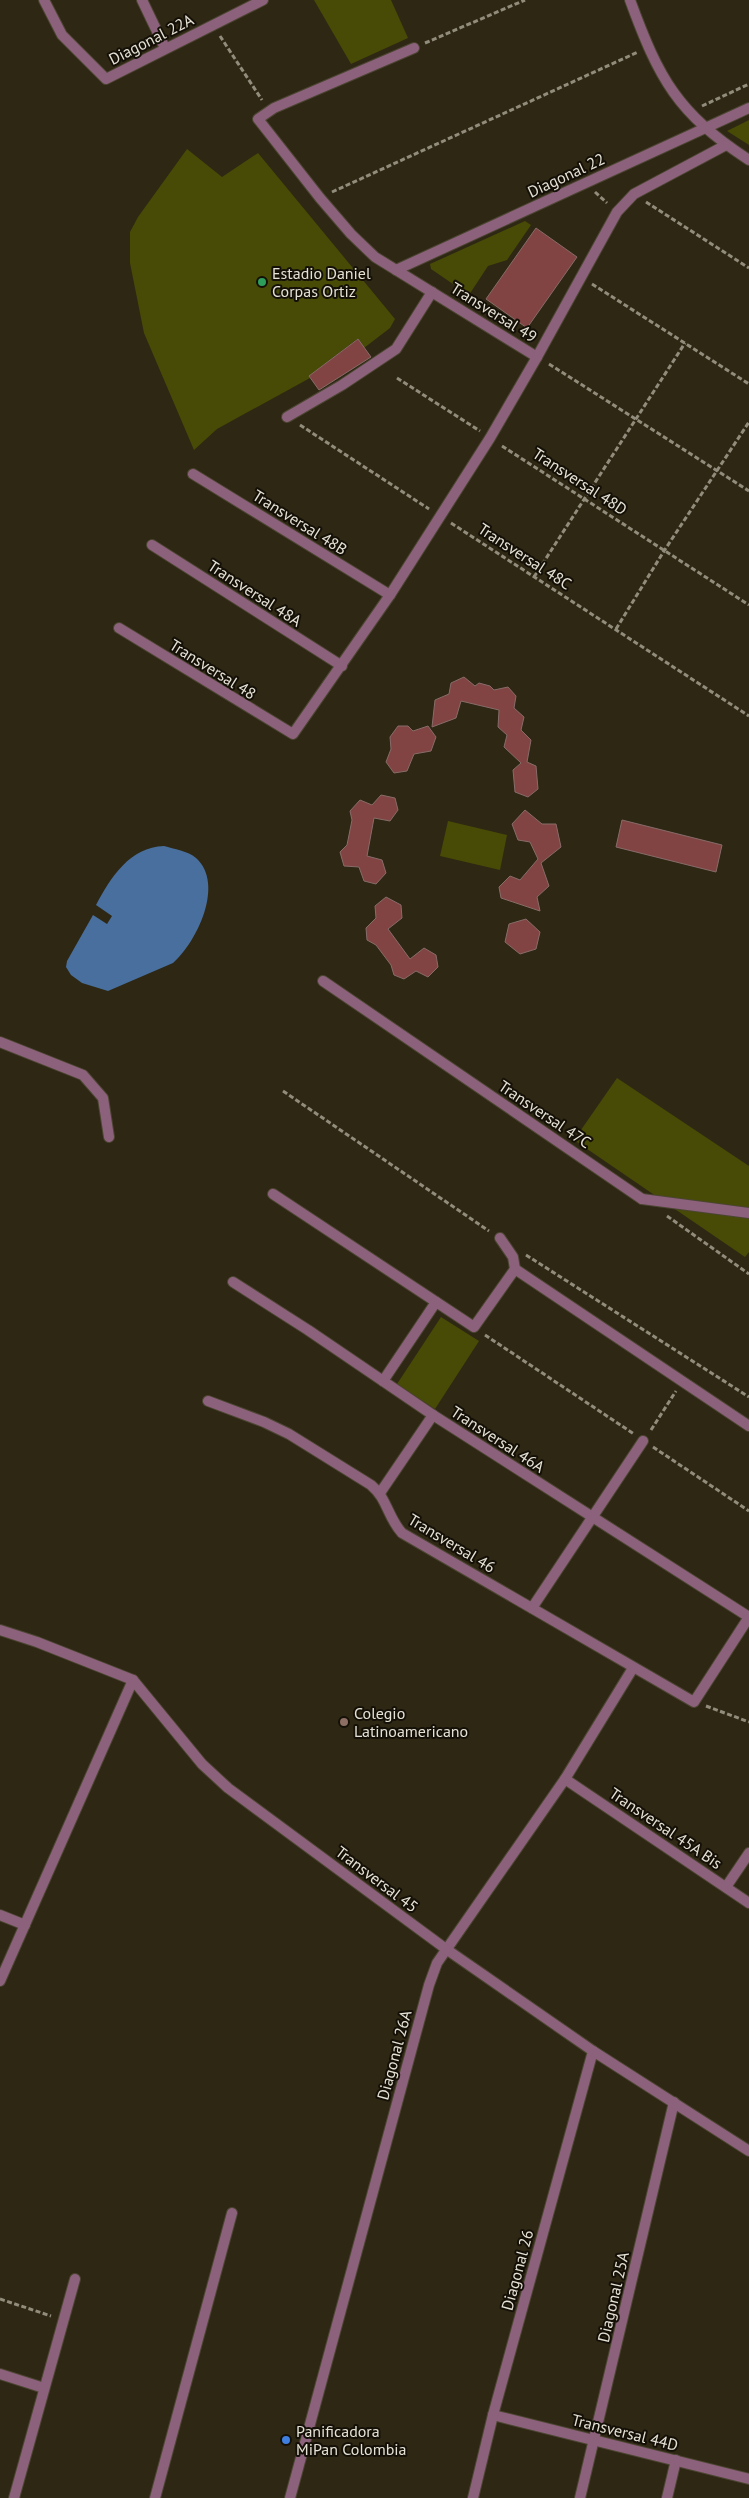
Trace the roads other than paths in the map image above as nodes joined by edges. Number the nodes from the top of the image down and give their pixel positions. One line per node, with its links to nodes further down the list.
1 (44, 0): 7 (street, Diagonal 22A)
2 (142, 0): 7 (street)
3 (234, 0): 6 (street)
4 (263, 0): 6 (street, Diagonal 22A)
5 (630, 0): 10 (street)
6 (239, 10): 7 (street, Diagonal 22A)
7 (164, 48)
8 (414, 48): 13 (street, Transversal 49)
9 (749, 108): 10 (street, Diagonal 22)
10 (704, 128): 11 (street); 13 (street, Diagonal 22)
11 (726, 145): 12 (street); 15 (street)
12 (749, 160)
13 (396, 270): 14 (street, Transversal 49)
14 (432, 292): 15 (street, Transversal 49); 16 (street)
15 (538, 357): 19 (street)
16 (287, 417)
17 (194, 474): 19 (street, Transversal 48B)
18 (152, 545): 21 (street, Transversal 48A)
19 (390, 595): 21 (street)
20 (119, 628): 21 (street, Transversal 48)
21 (342, 666)
22 (323, 981): 26 (street, Transversal 47C)
23 (0, 1042): 24 (street)
24 (110, 1137)
25 (273, 1194): 30 (street)
26 (749, 1213)
27 (500, 1238): 28 (street)
28 (515, 1269): 30 (street); 34 (street)
29 (233, 1282): 31 (street, Transversal 46A)
30 (436, 1302): 31 (street)
31 (382, 1380): 33 (street, Transversal 46A)
32 (208, 1401): 36 (street)
33 (433, 1415): 36 (street); 37 (street, Transversal 46A)
34 (749, 1426)
35 (644, 1441): 37 (street)
36 (380, 1493): 38 (street, Transversal 46)
37 (592, 1518): 38 (street); 39 (street, Transversal 46A)
38 (532, 1608): 41 (street, Transversal 46)
39 (749, 1617): 41 (street, Transversal 46)
40 (0, 1630): 42 (street, Transversal 45)
41 (633, 1668): 43 (street, Diagonal 26A)
42 (133, 1680): 48 (street); 49 (street, Transversal 45)
43 (565, 1779): 45 (street, Transversal 45A Bis); 49 (street, Diagonal 26A)
44 (749, 1853): 45 (street)
45 (726, 1887): 46 (street, Transversal 45A Bis)
46 (749, 1903)
47 (0, 1915): 48 (street)
48 (24, 1925): 50 (street)
49 (446, 1948): 51 (street, Transversal 45); 64 (street, Diagonal 26A)
50 (0, 1981)
51 (593, 2051): 52 (street, Transversal 45); 58 (street, Diagonal 26)
52 (674, 2102): 53 (street, Transversal 45); 59 (street, Diagonal 25A)
53 (749, 2151)
54 (232, 2213): 63 (street)
55 (75, 2279): 57 (street)
56 (0, 2374): 57 (street)
57 (44, 2388): 62 (street)
58 (493, 2415): 59 (street, Transversal 44D); 65 (street, Diagonal 26)
59 (595, 2440): 60 (street, Transversal 44D); 66 (street, Diagonal 25A)
60 (676, 2460): 61 (street, Transversal 44D); 67 (street)
61 (749, 2479)
62 (14, 2498)
63 (156, 2498)
64 (290, 2498)
65 (473, 2498)
66 (580, 2498)
67 (667, 2498)

